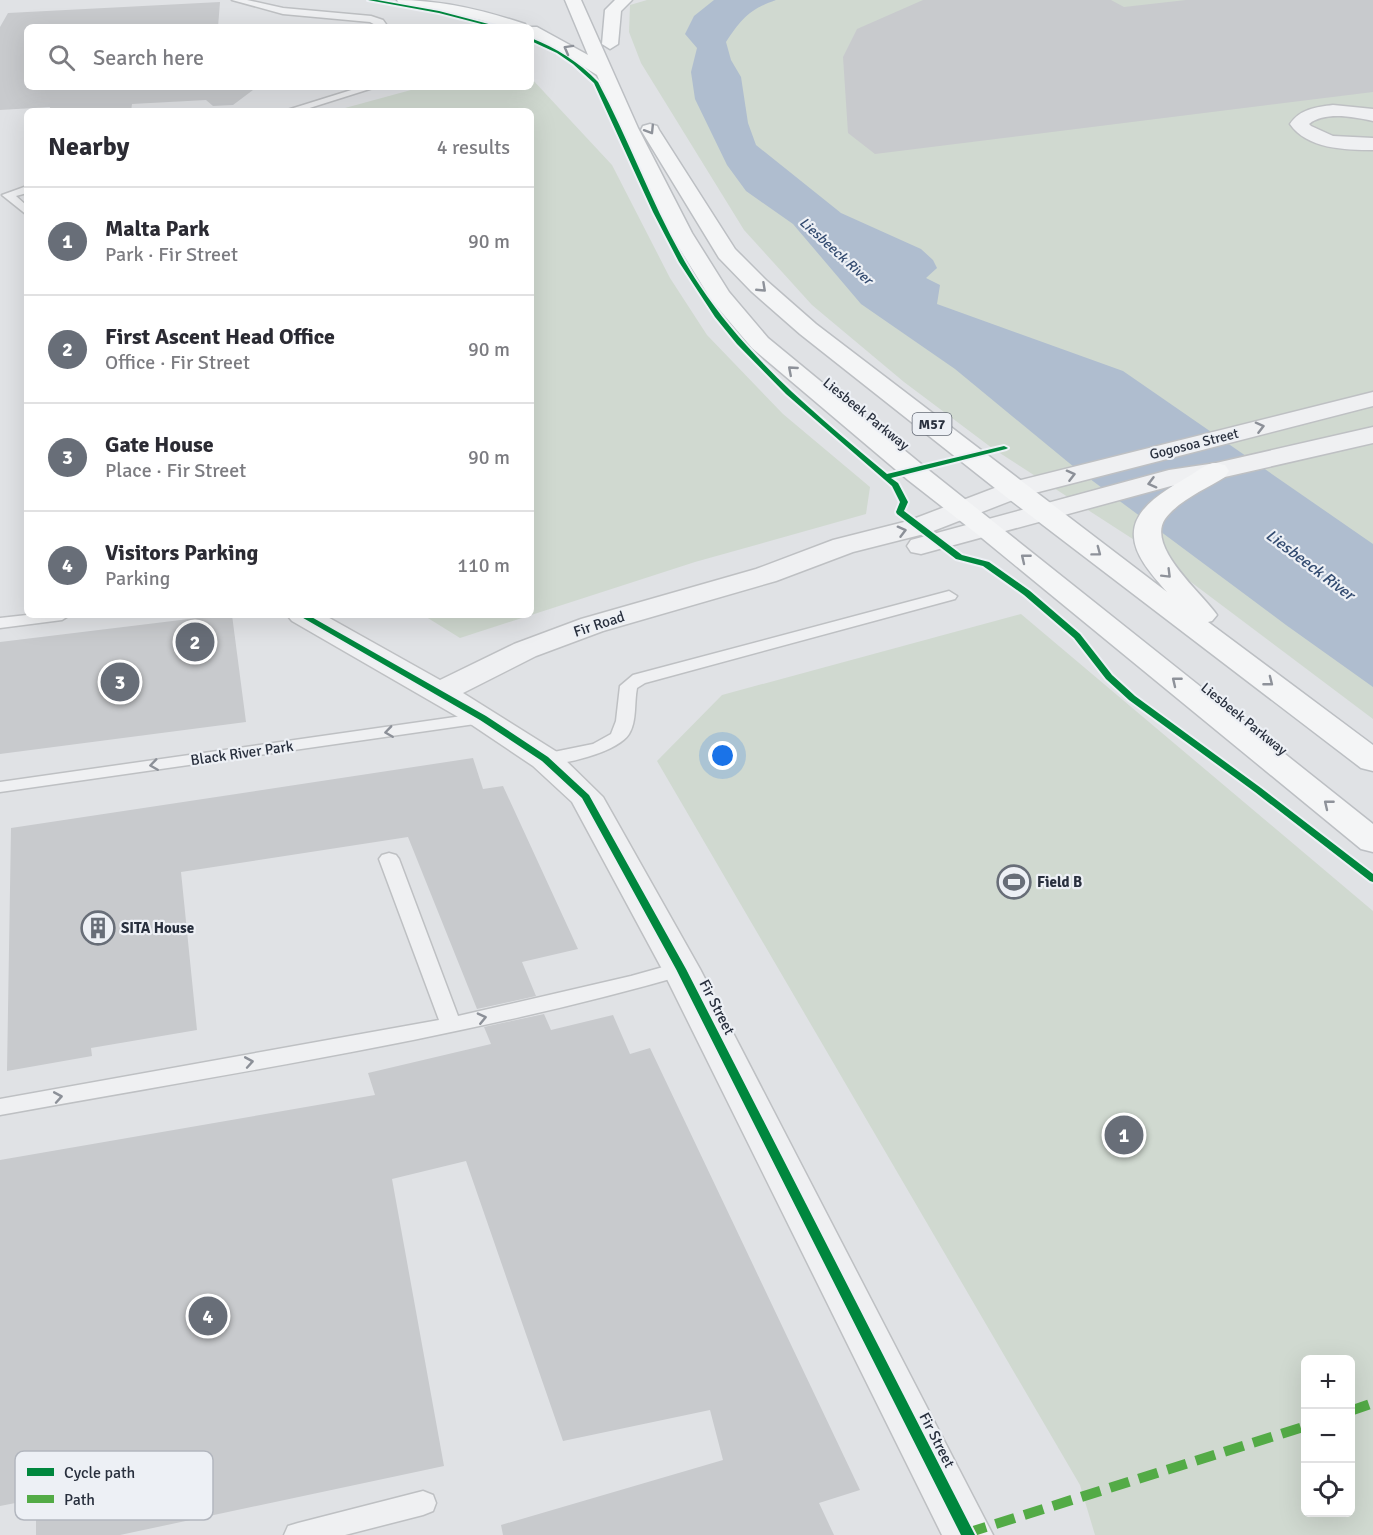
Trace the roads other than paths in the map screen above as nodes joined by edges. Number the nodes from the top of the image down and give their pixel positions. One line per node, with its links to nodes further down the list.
1 (236, 0): 6 (lane)
2 (405, 0): 7 (main road)
3 (573, 0): 10 (main road, Liesbeek Parkway)
4 (592, 0): 9 (main road, Liesbeek Parkway / M57)
5 (624, 0): 9 (main road)
6 (382, 24)
7 (508, 24)
8 (534, 32): 10 (main road, one-way to 8)
9 (610, 45): 23 (main road, Liesbeek Parkway / M57, one-way to 23)
10 (604, 72): 24 (main road, Liesbeek Parkway, one-way to 10)
11 (361, 90): 12 (lane)
12 (299, 108)
13 (1373, 113): 14 (street)
14 (1352, 144): 15 (street); 16 (street)
15 (1373, 144)
16 (1373, 151)
17 (24, 190): 18 (lane)
18 (4, 196): 19 (lane)
19 (24, 210)
20 (1373, 399): 23 (street, Gogosoa Street, one-way to 20)
21 (1373, 435): 22 (street, Gogosoa Street)
22 (1216, 471): 25 (street, Gogosoa Street, one-way to 25); 32 (main road, one-way to 32)
23 (1014, 490): 24 (street, Fir Road); 25 (main road, Liesbeek Parkway / M57)
24 (963, 510): 26 (main road, Liesbeek Parkway); 27 (street, Fir Road, one-way to 24)
25 (1044, 512): 26 (street, Fir Road); 32 (main road, Liesbeek Parkway / M57, one-way to 32)
26 (987, 528): 27 (street, Fir Road); 38 (main road, Liesbeek Parkway, one-way to 26)
27 (766, 575): 33 (street, Fir Road)
28 (949, 596): 35 (lane)
29 (39, 618): 31 (lane)
30 (307, 618): 33 (street, Fir Street)
31 (0, 623)
32 (1238, 657): 36 (main road, Liesbeek Parkway / M57, one-way to 36)
33 (439, 693): 34 (street, Fir Street)
34 (483, 718): 35 (street, Fir Street); 37 (lane, Black River Park, one-way to 37)
35 (545, 759): 40 (street, Fir Street)
36 (1373, 761)
37 (0, 787)
38 (1373, 841)
39 (390, 859): 41 (lane)
40 (681, 969): 41 (lane, one-way to 40); 45 (street, Fir Street)
41 (451, 1025): 42 (lane, one-way to 41)
42 (0, 1107)
43 (423, 1503): 44 (lane)
44 (298, 1535)
45 (968, 1535)

